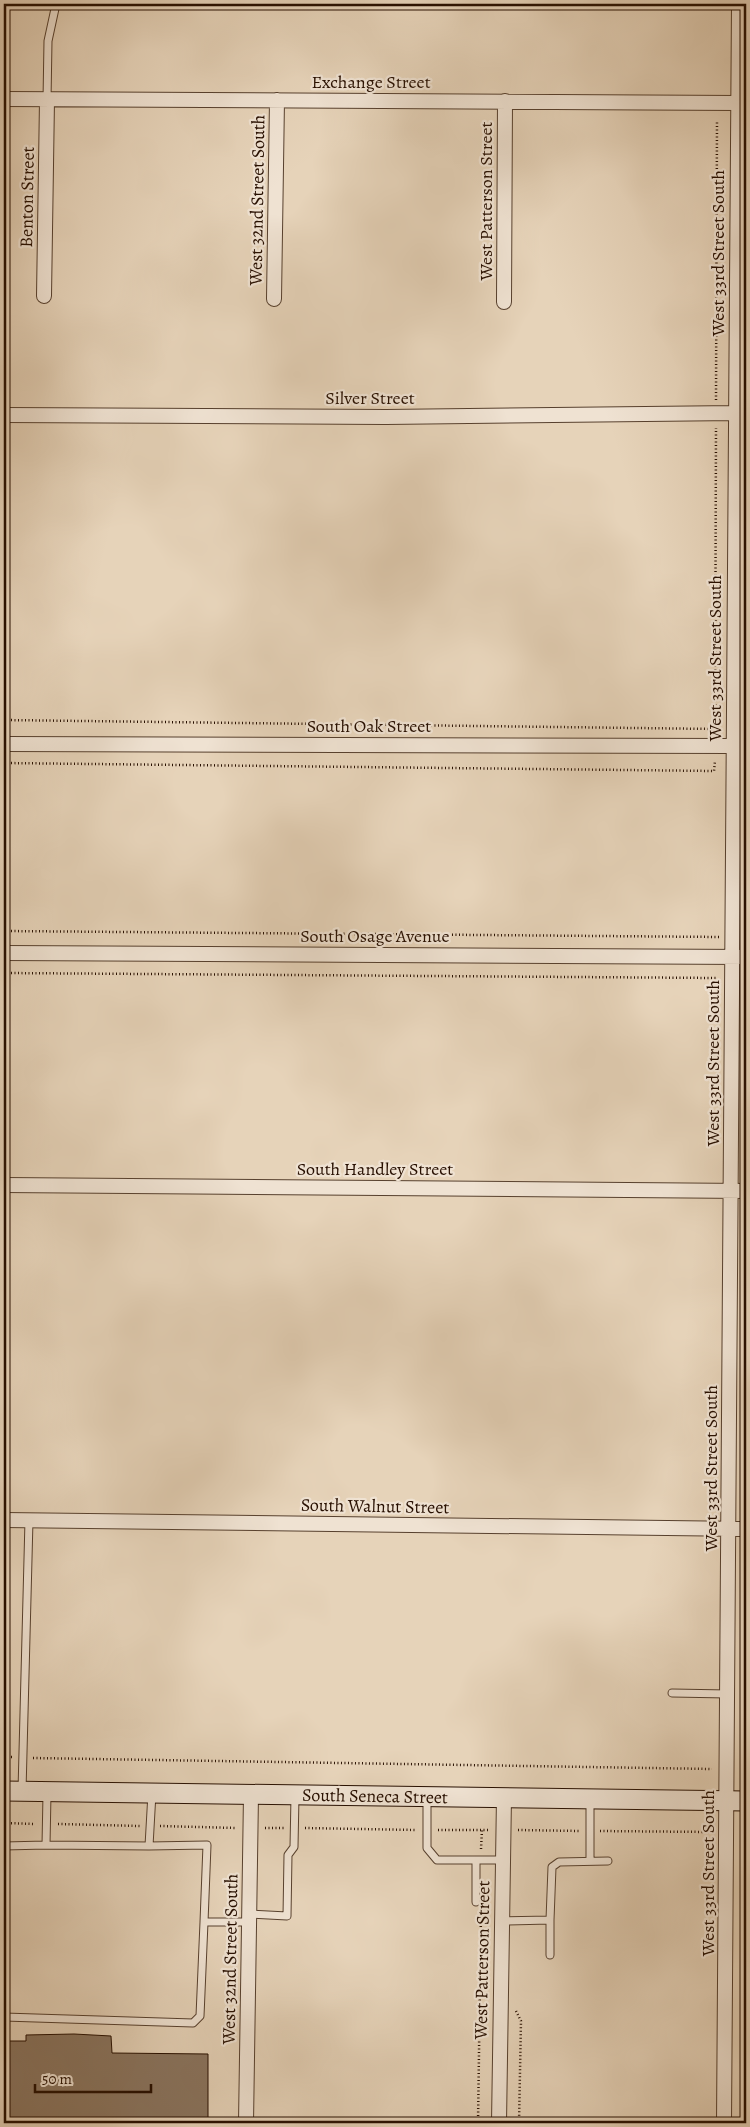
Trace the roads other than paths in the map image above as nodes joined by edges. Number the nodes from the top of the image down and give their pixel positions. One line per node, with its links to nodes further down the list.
1 (56, 4): 5 (lane)
2 (739, 4): 3 (street, West 33rd Street South)
3 (742, 80): 8 (street, West 33rd Street South)
4 (4, 99): 5 (street, Exchange Street)
5 (47, 100): 6 (street, Exchange Street); 9 (street, Benton Street)
6 (277, 100): 7 (street, Exchange Street); 10 (street, West 32nd Street South)
7 (505, 100): 8 (street, Exchange Street); 11 (street, West Patterson Street)
8 (741, 110): 12 (street, West 33rd Street South)
9 (44, 296)
10 (274, 299)
11 (504, 302)
12 (736, 413): 13 (street, Silver Street); 14 (street, West 33rd Street South)
13 (4, 415)
14 (741, 457): 16 (street, West 33rd Street South)
15 (4, 744): 16 (street, South Oak Street)
16 (734, 746): 17 (street, West 33rd Street South)
17 (740, 796): 19 (street, West 33rd Street South)
18 (4, 953): 19 (street, South Osage Avenue)
19 (732, 957): 20 (street, South Osage Avenue); 22 (street, West 33rd Street South)
20 (746, 957)
21 (4, 1185): 22 (street, South Handley Street)
22 (731, 1191): 23 (street, South Handley Street); 26 (street, West 33rd Street South)
23 (746, 1191)
24 (4, 1520): 25 (street, South Walnut Street)
25 (29, 1520): 26 (street, South Walnut Street); 30 (lane)
26 (729, 1528): 27 (street, South Walnut Street); 29 (street, West 33rd Street South)
27 (746, 1529)
28 (672, 1693): 29 (lane)
29 (728, 1694): 38 (street, West 33rd Street South)
30 (13, 1791): 31 (street, South Seneca Street)
31 (47, 1792): 32 (street, South Seneca Street); 40 (lane)
32 (152, 1793): 33 (street, South Seneca Street); 42 (lane)
33 (251, 1795): 34 (street, South Seneca Street); 48 (street, West 32nd Street South)
34 (295, 1795): 35 (street, South Seneca Street); 48 (lane)
35 (427, 1797): 36 (street, South Seneca Street); 43 (lane)
36 (504, 1797): 37 (street, South Seneca Street); 44 (street, West Patterson Street)
37 (590, 1798): 38 (street, South Seneca Street); 45 (lane)
38 (727, 1800): 39 (street, South Seneca Street); 56 (street, West 33rd Street South)
39 (746, 1801)
40 (46, 1845): 41 (lane); 42 (lane)
41 (4, 1846)
42 (149, 1846): 51 (lane)
43 (479, 1860): 44 (lane); 47 (lane)
44 (502, 1860): 50 (street, West Patterson Street)
45 (590, 1861): 46 (lane); 49 (lane)
46 (608, 1861)
47 (478, 1905)
48 (248, 1918): 51 (lane); 54 (street, West 32nd Street South)
49 (550, 1920): 50 (lane); 52 (lane)
50 (502, 1921): 55 (street, West Patterson Street)
51 (204, 1922): 53 (lane)
52 (550, 1955)
53 (4, 2017)
54 (246, 2123)
55 (499, 2123)
56 (724, 2123)

